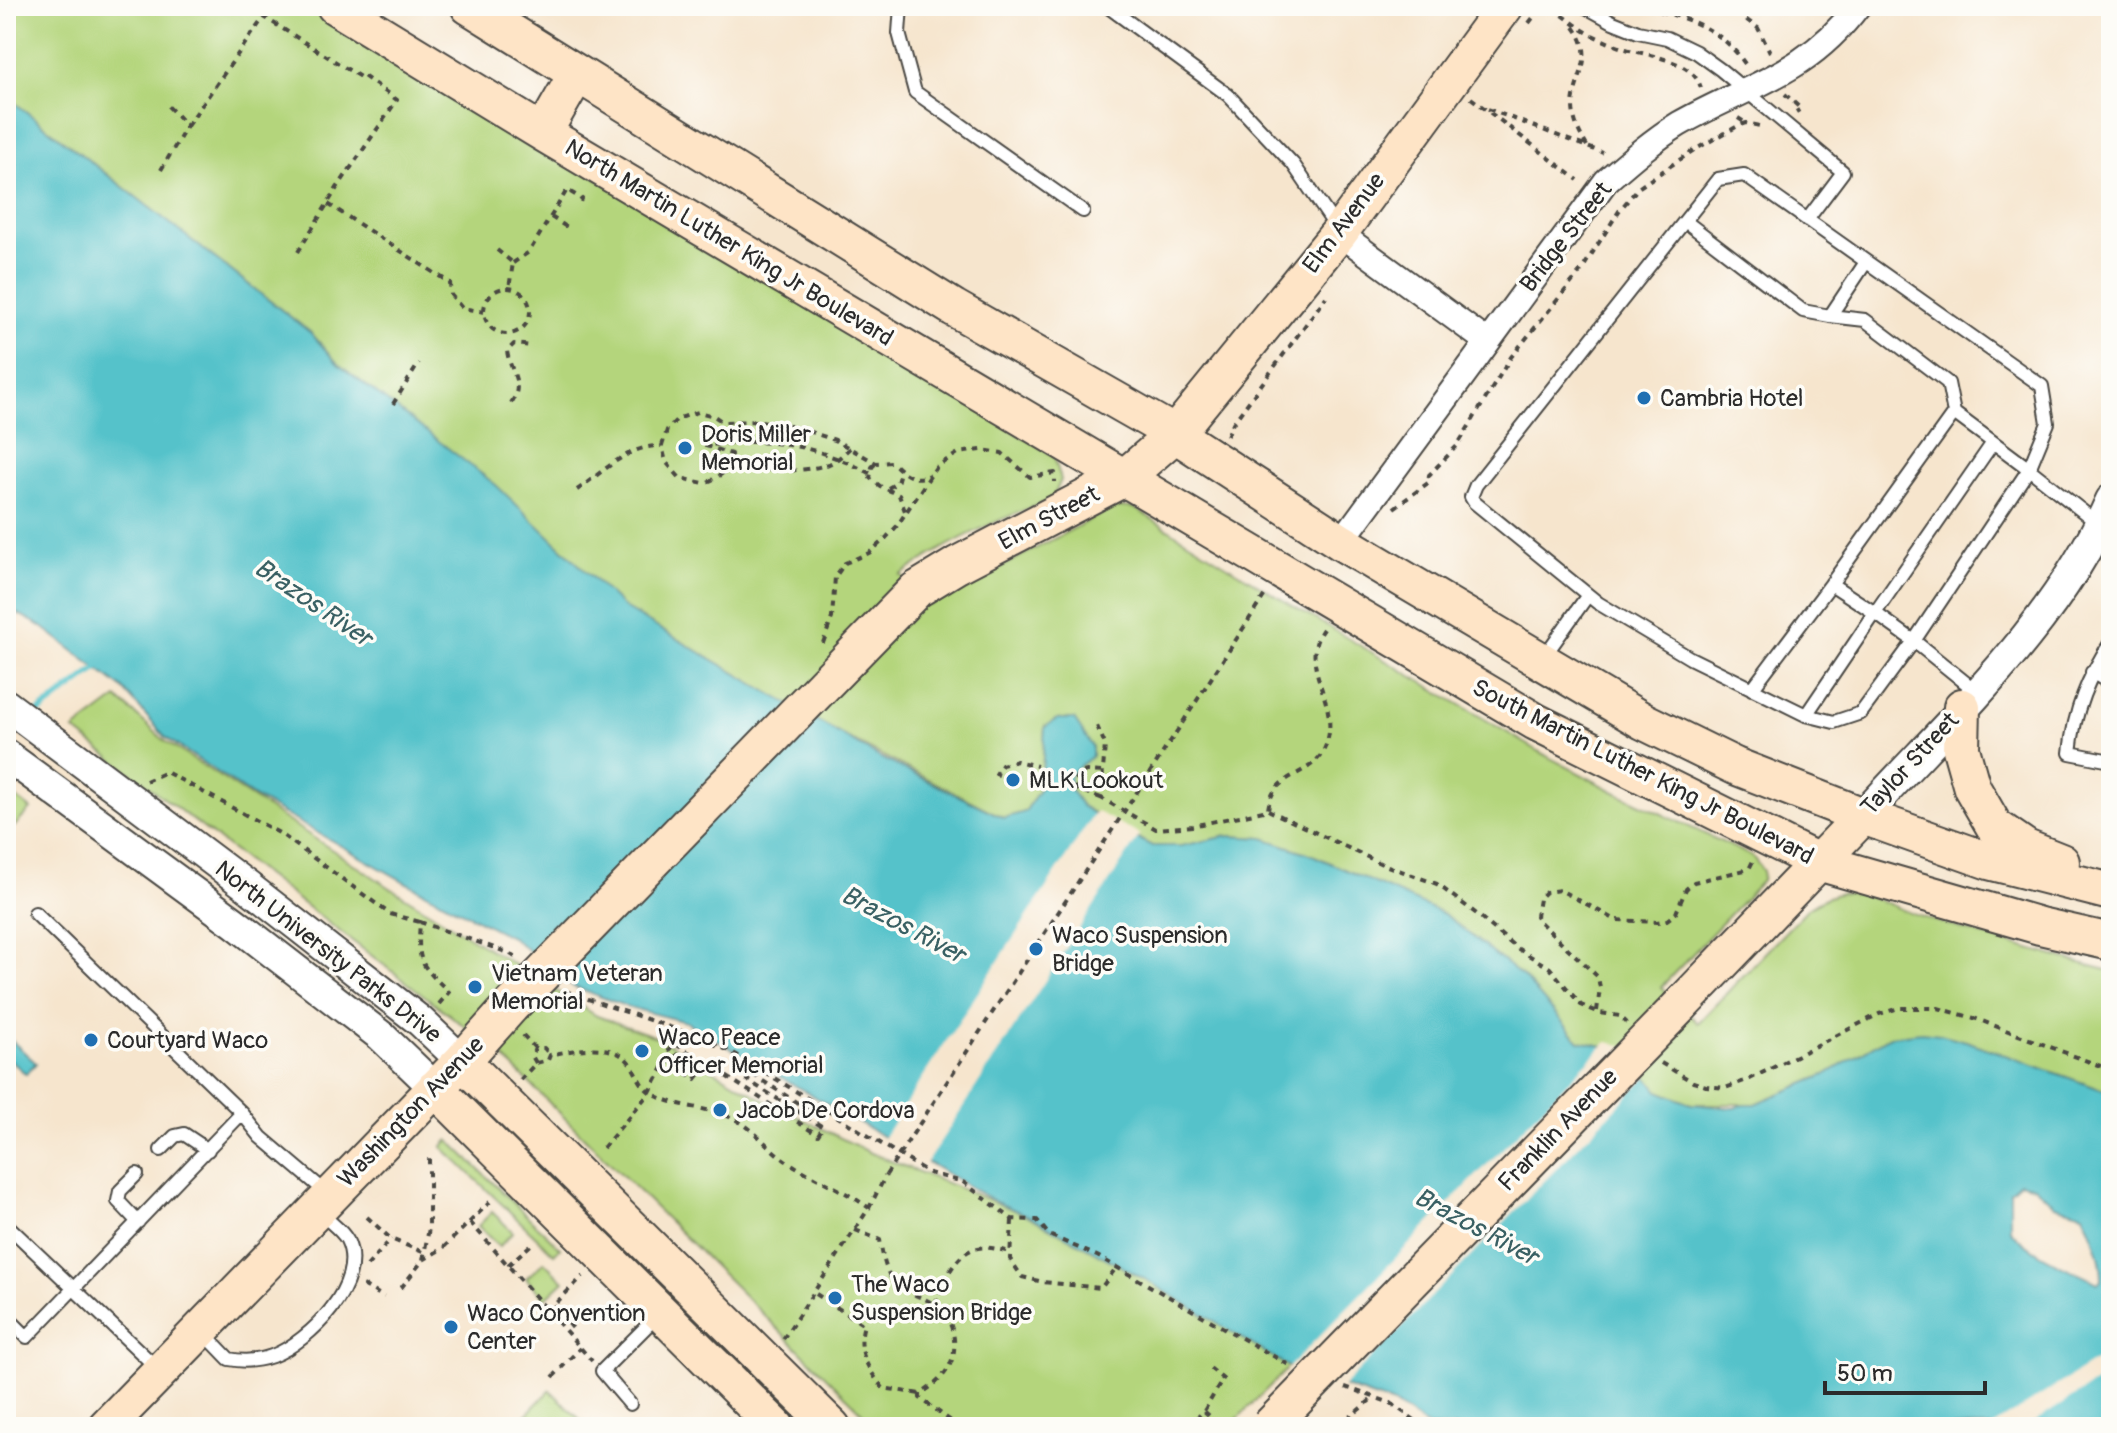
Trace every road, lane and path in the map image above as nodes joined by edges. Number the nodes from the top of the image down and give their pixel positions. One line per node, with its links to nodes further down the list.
1 (335, 6): 24 (main road, North Martin Luther King Jr Boulevard)
2 (469, 6): 15 (main road)
3 (901, 6): 32 (lane)
4 (1107, 6): 38 (lane)
5 (1584, 6): 16 (lane)
6 (1637, 6): 11 (path)
7 (1672, 6): 11 (path)
8 (1727, 6): 14 (path)
9 (1858, 6): 16 (street, Bridge Street)
10 (1541, 7): 12 (path); 13 (path)
11 (1672, 15): 16 (path)
12 (1514, 18): 17 (main road, Elm Avenue)
13 (1573, 25): 18 (path); 25 (path)
14 (1772, 59)
15 (577, 74): 24 (main road); 55 (main road)
16 (1747, 80): 22 (lane); 26 (street, Bridge Street)
17 (1468, 90): 20 (path); 38 (main road, Elm Avenue)
18 (1701, 93)
19 (167, 105): 23 (path)
20 (1482, 106): 25 (path); 29 (path)
21 (1801, 109): 22 (path)
22 (1781, 121): 28 (path); 35 (lane)
23 (187, 126): 27 (path); 31 (path)
24 (543, 133): 69 (main road, North Martin Luther King Jr Boulevard)
25 (1588, 147): 26 (path)
26 (1627, 162): 28 (path); 29 (street, Bridge Street)
27 (161, 170)
28 (1658, 175): 33 (path)
29 (1596, 194): 33 (path); 48 (street, Bridge Street)
30 (580, 201): 34 (path)
31 (327, 204): 40 (path); 45 (path)
32 (1083, 211)
33 (1619, 211): 73 (path)
34 (551, 217): 37 (path); 42 (path)
35 (1807, 220): 36 (lane); 41 (lane)
36 (1685, 221): 46 (lane); 80 (lane)
37 (566, 223)
38 (1339, 233): 48 (street); 55 (main road, Elm Avenue)
39 (497, 250): 42 (path)
40 (295, 257)
41 (1866, 262): 46 (lane); 65 (lane)
42 (513, 263): 44 (path)
43 (1334, 287): 59 (path)
44 (509, 288): 45 (path); 47 (path)
45 (484, 312): 47 (path)
46 (1830, 316): 54 (lane)
47 (507, 334): 49 (path)
48 (1486, 341): 76 (street, Bridge Street)
49 (510, 346): 50 (path); 52 (path)
50 (533, 346)
51 (419, 363): 53 (path)
52 (511, 403)
53 (393, 404)
54 (1954, 413): 57 (lane); 78 (lane)
55 (1175, 434): 69 (main road, Elm Street); 76 (main road, South Martin Luther King Jr Boulevard)
56 (733, 443): 61 (path); 61 (path); 62 (path)
57 (1992, 444): 65 (lane); 81 (lane)
58 (662, 446): 60 (path); 63 (path); 71 (path)
59 (1227, 446)
60 (850, 448): 62 (path); 64 (path)
61 (731, 454): 63 (path)
62 (839, 457): 63 (path); 67 (path)
63 (731, 463)
64 (876, 463): 66 (path); 67 (path)
65 (2029, 469): 75 (lane); 83 (lane)
66 (900, 472): 68 (path); 70 (path)
67 (870, 473): 70 (path)
68 (930, 475): 72 (path); 74 (path)
69 (1124, 478): 77 (main road, South Martin Luther King Jr Boulevard); 79 (main road, Elm Street)
70 (886, 488): 74 (path)
71 (577, 490)
72 (1050, 493)
73 (1409, 500)
74 (905, 514): 85 (path)
75 (2107, 519): 90 (street, Taylor Street)
76 (1341, 542): 86 (main road, South Martin Luther King Jr Boulevard)
77 (1279, 572): 103 (main road, South Martin Luther King Jr Boulevard); 131 (path, bridge)
78 (1831, 584): 81 (lane); 89 (lane)
79 (916, 590): 114 (main road, Washington Avenue, bridge)
80 (1588, 595): 86 (lane); 89 (lane)
81 (1875, 613): 83 (lane); 92 (lane)
82 (1325, 625): 100 (path)
83 (1914, 641): 90 (lane); 92 (lane)
84 (2111, 642): 87 (lane)
85 (823, 645)
86 (1541, 660): 101 (main road, South Martin Luther King Jr Boulevard)
87 (2092, 672): 88 (lane); 95 (lane)
88 (2111, 684)
89 (1752, 689): 92 (lane)
90 (1970, 700): 101 (street, Taylor Street); 104 (main road)
91 (6, 705): 117 (street, North University Parks Drive)
92 (1806, 715)
93 (1097, 726): 97 (path)
94 (6, 755): 120 (street, North University Parks Drive)
95 (2111, 761)
96 (1037, 766): 98 (path)
97 (1103, 772): 100 (path); 100 (path)
98 (999, 775)
99 (134, 786): 107 (path)
100 (1101, 798)
101 (1863, 816): 103 (main road, Taylor Street); 105 (main road, South Martin Luther King Jr Boulevard)
102 (1756, 855): 113 (path)
103 (1818, 862): 108 (main road, South Martin Luther King Jr Boulevard); 111 (main road, Taylor Street)
104 (2111, 882)
105 (2111, 892)
106 (35, 913): 123 (lane)
107 (420, 922): 109 (path); 112 (path)
108 (2111, 942)
109 (521, 961)
110 (554, 983): 122 (path)
111 (1680, 1006): 169 (main road, Franklin Avenue, bridge)
112 (435, 1009)
113 (1597, 1012)
114 (513, 1016): 115 (path); 117 (main road, Washington Avenue)
115 (535, 1048): 116 (path); 118 (path)
116 (550, 1055): 118 (path); 121 (path)
117 (462, 1061): 120 (main road, Washington Avenue); 158 (main road, North University Parks Drive)
118 (536, 1063): 119 (path)
119 (519, 1082)
120 (435, 1088): 130 (main road, Washington Avenue); 153 (main road, North University Parks Drive)
121 (650, 1092): 122 (path); 124 (path); 131 (path)
122 (819, 1107): 133 (path)
123 (242, 1113): 126 (lane); 130 (lane)
124 (603, 1148)
125 (161, 1150): 126 (lane)
126 (208, 1150): 134 (lane)
127 (429, 1154): 140 (path)
128 (137, 1174): 134 (lane)
129 (490, 1202): 135 (path)
130 (323, 1203): 155 (main road, Washington Avenue); 155 (lane)
131 (869, 1208): 137 (path)
132 (367, 1217): 140 (path)
133 (1012, 1219): 139 (path); 143 (path)
134 (138, 1222): 147 (lane)
135 (470, 1222): 141 (path); 142 (path)
136 (6, 1224): 147 (lane)
137 (855, 1230): 148 (path); 150 (path)
138 (533, 1243): 142 (path)
139 (1011, 1252): 143 (path); 150 (path)
140 (425, 1253): 141 (path)
141 (423, 1260): 146 (path)
142 (508, 1265): 152 (path)
143 (1116, 1268): 160 (path)
144 (584, 1274): 151 (path)
145 (363, 1285): 149 (path)
146 (401, 1288)
147 (73, 1291): 154 (lane); 161 (lane)
148 (815, 1293): 158 (path); 165 (path)
149 (384, 1297)
150 (935, 1304): 165 (path)
151 (553, 1305): 152 (path); 156 (path)
152 (548, 1311): 157 (path)
153 (659, 1314): 162 (lane); 171 (main road, North University Parks Drive)
154 (6, 1316)
155 (201, 1329): 161 (main road, Washington Avenue)
156 (576, 1332)
157 (580, 1348): 162 (path); 163 (path)
158 (766, 1362): 172 (main road, North University Parks Drive)
159 (1210, 1368): 168 (path)
160 (1300, 1370)
161 (160, 1371): 170 (main road, Washington Avenue)
162 (602, 1371): 167 (lane)
163 (553, 1377)
164 (1334, 1383): 166 (path)
165 (920, 1394): 173 (path)
166 (1375, 1397): 176 (path); 177 (path)
167 (630, 1404)
168 (1204, 1411): 174 (path); 175 (path)
169 (1247, 1426)
170 (106, 1427)
171 (776, 1427)
172 (832, 1427)
173 (955, 1427)
174 (1187, 1427)
175 (1222, 1427)
176 (1338, 1427)
177 (1424, 1427)

